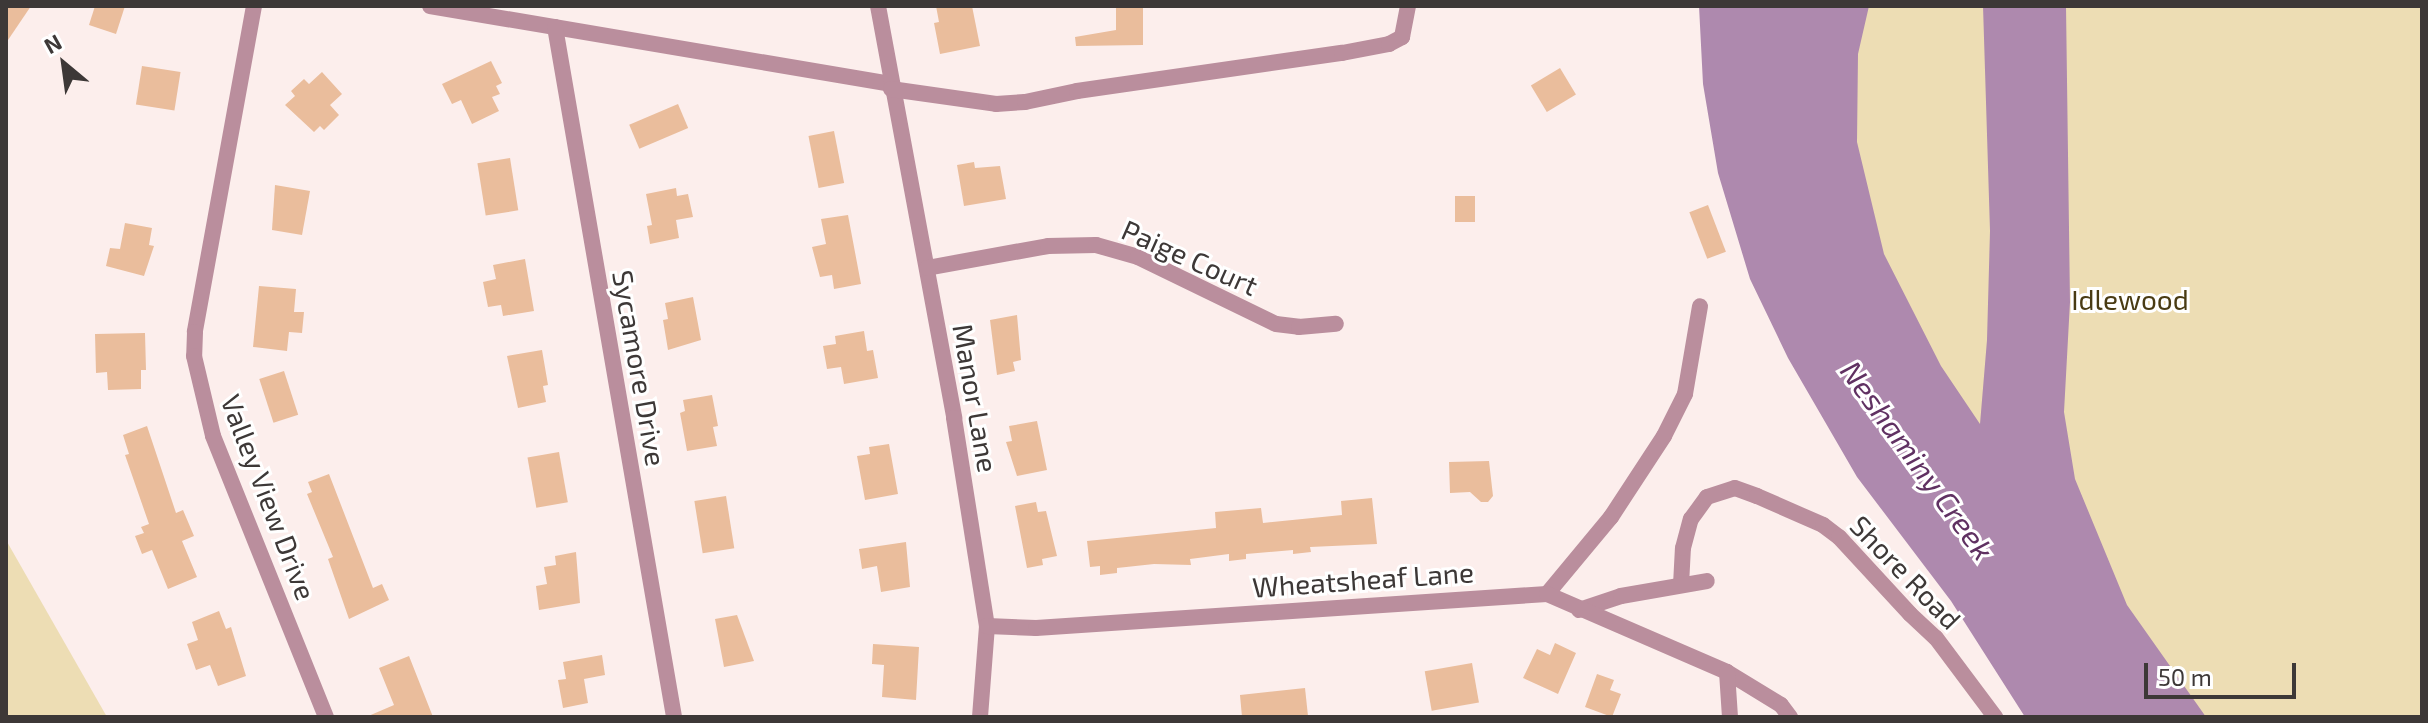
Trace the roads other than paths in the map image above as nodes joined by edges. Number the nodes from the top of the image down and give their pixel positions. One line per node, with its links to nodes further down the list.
1 (254, 6): 16 (street, Valley View Drive)
2 (430, 6): 5 (street)
3 (878, 6): 6 (street, Manor Lane)
4 (1408, 6): 6 (street)
5 (555, 27): 6 (street); 17 (street, Sycamore Drive)
6 (891, 86): 7 (street, Manor Lane)
7 (927, 268): 9 (street, Paige Court); 14 (street, Manor Lane)
8 (1700, 306): 12 (street)
9 (1336, 324)
10 (1707, 581): 11 (street)
11 (1681, 585): 13 (street); 21 (street, Shore Road)
12 (1547, 594): 13 (street); 14 (street, Wheatsheaf Lane)
13 (1579, 610): 15 (street)
14 (987, 626): 18 (street, Manor Lane)
15 (1727, 672): 19 (street); 20 (street)
16 (326, 717)
17 (674, 717)
18 (980, 717)
19 (1730, 717)
20 (1790, 717)
21 (1995, 717)

